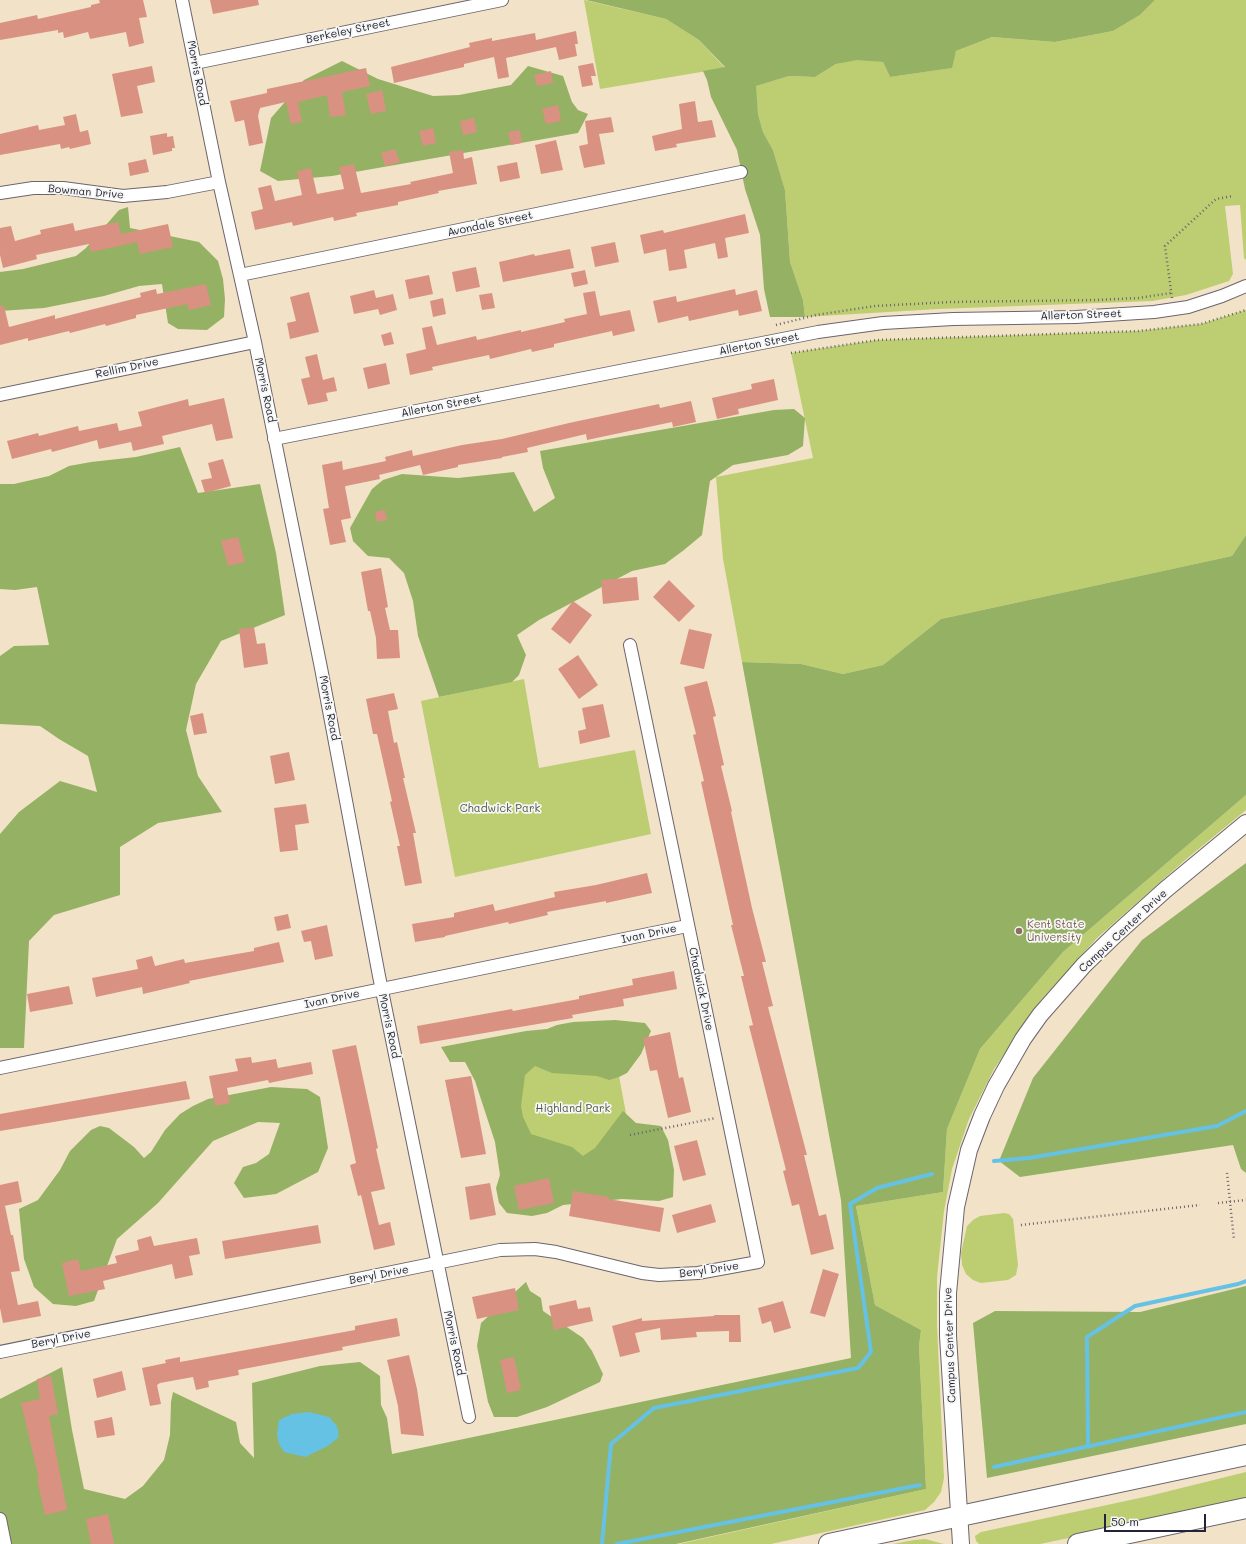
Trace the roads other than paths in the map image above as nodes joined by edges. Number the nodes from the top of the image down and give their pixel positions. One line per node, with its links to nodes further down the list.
1 (182, 0): 3 (street, Morris Road)
2 (502, 0): 3 (street, Berkeley Street)
3 (195, 62): 5 (street, Morris Road)
4 (741, 172): 7 (street, Avondale Street)
5 (219, 182): 6 (street, Bowman Drive); 7 (street, Morris Road)
6 (0, 194)
7 (240, 275): 9 (street, Morris Road)
8 (1246, 286): 11 (street, Allerton Street)
9 (255, 342): 10 (street, Rellim Drive); 11 (street, Morris Road)
10 (0, 395)
11 (274, 439): 15 (street, Morris Road)
12 (630, 645): 14 (street, Chadwick Drive)
13 (1246, 823): 23 (street, Campus Center Drive)
14 (688, 926): 15 (street, Ivan Drive); 17 (street, Chadwick Drive)
15 (381, 989): 16 (street, Ivan Drive); 18 (street, Morris Road)
16 (0, 1068)
17 (758, 1262): 18 (street, Beryl Drive)
18 (438, 1263): 19 (street, Beryl Drive); 20 (street, Morris Road)
19 (0, 1352)
20 (469, 1417)
21 (1246, 1455): 23 (main road)
22 (1246, 1508): 28 (main road)
23 (959, 1516): 26 (main road); 27 (street, Campus Center Drive)
24 (0, 1519): 25 (street)
25 (6, 1544)
26 (829, 1544)
27 (961, 1544)
28 (1078, 1544)

